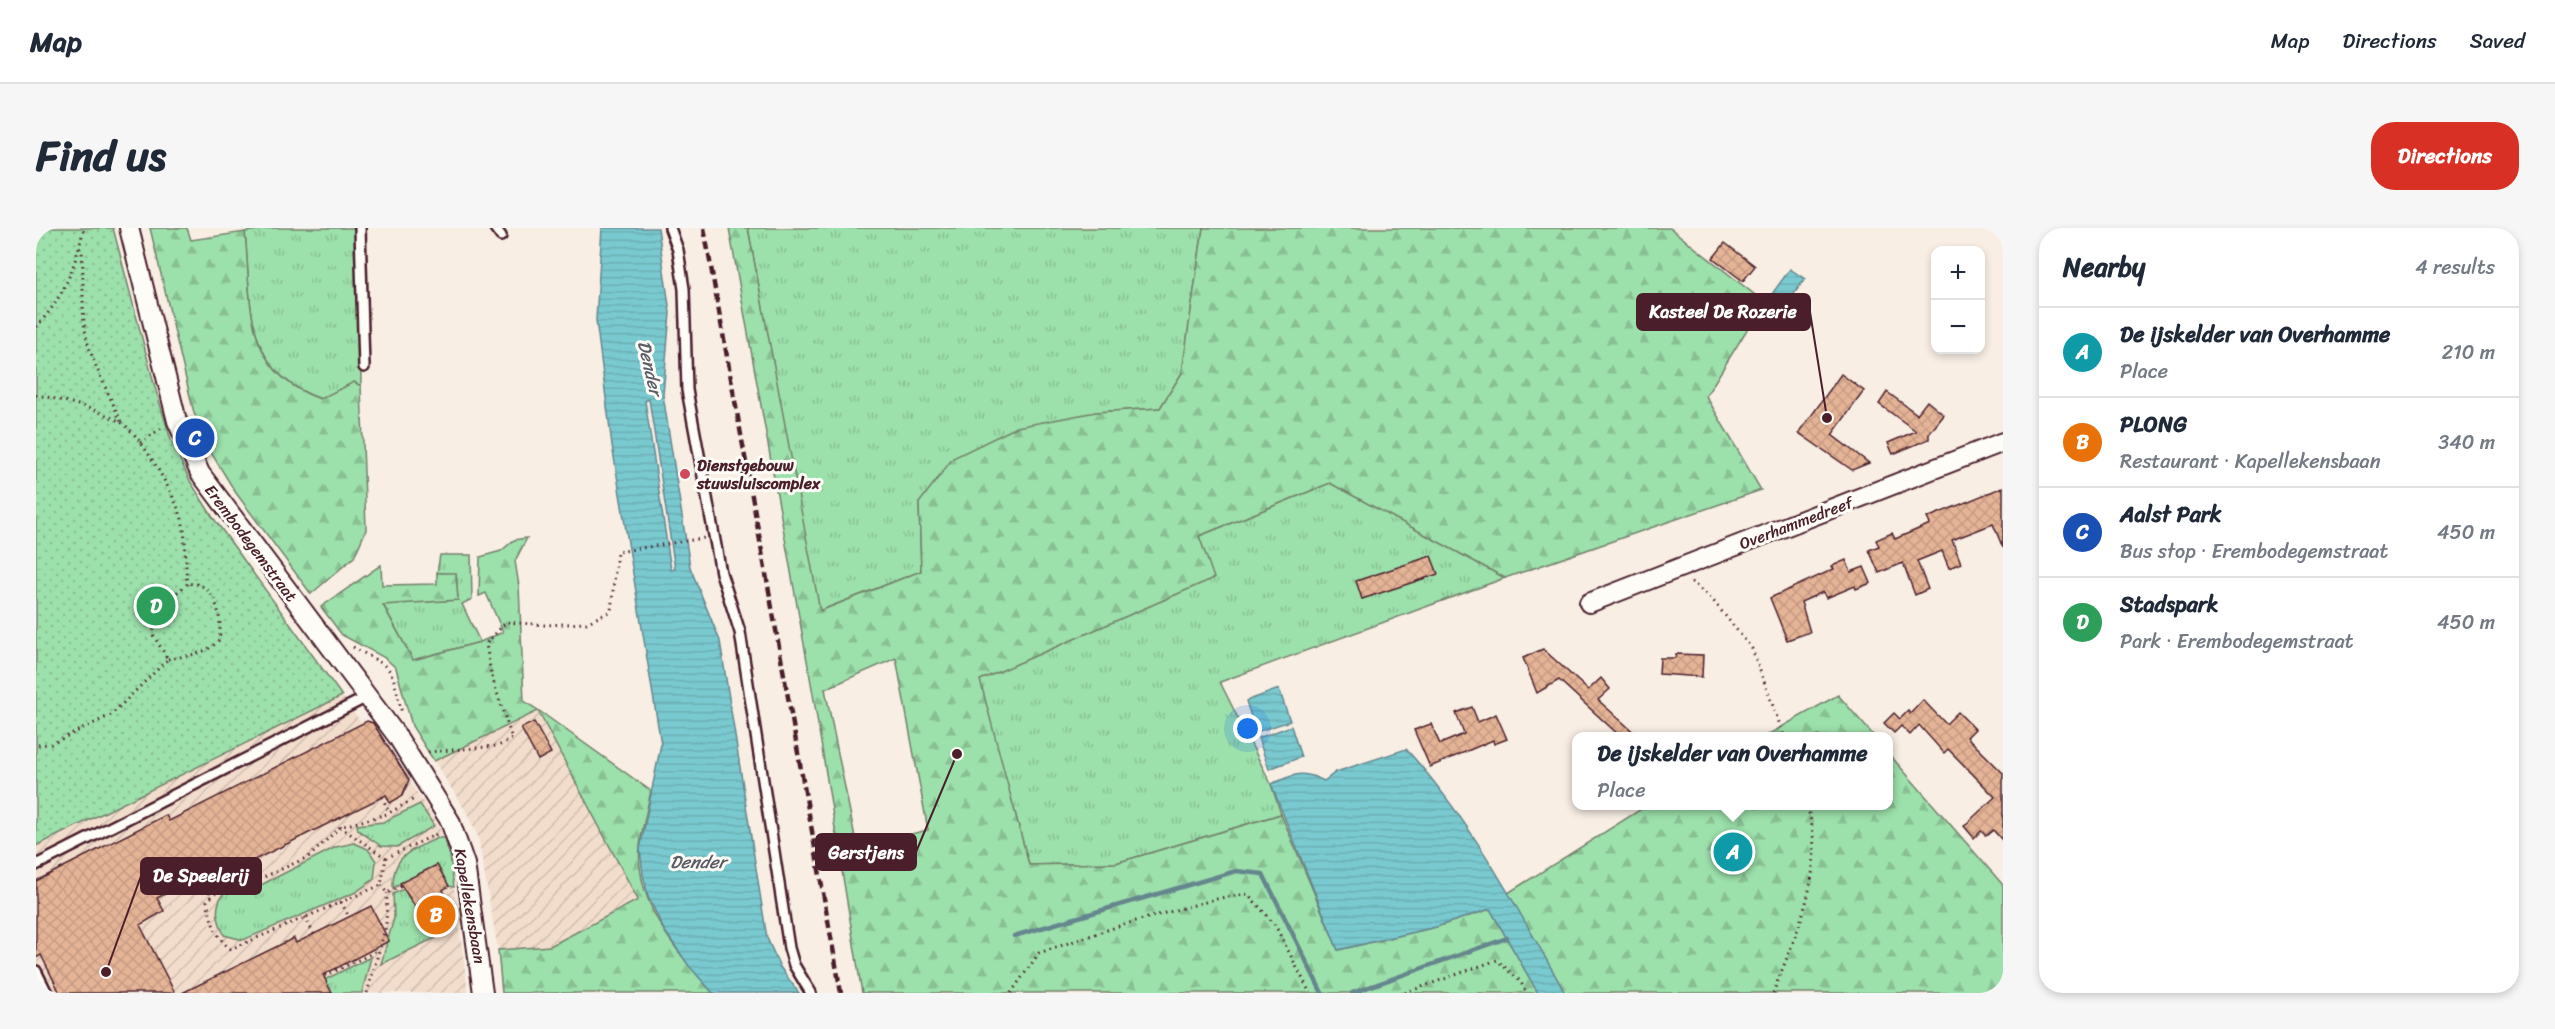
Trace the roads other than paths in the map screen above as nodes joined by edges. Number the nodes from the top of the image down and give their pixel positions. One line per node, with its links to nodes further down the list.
1 (129, 228): 7 (street, Erembodegemstraat)
2 (360, 228): 4 (lane)
3 (670, 228): 13 (lane)
4 (364, 367)
5 (2003, 442): 6 (street, Overhammedreef)
6 (1589, 603)
7 (368, 697): 8 (street, Erembodegemstraat); 9 (lane)
8 (451, 824): 12 (street, Kapellekensbaan)
9 (36, 865)
10 (36, 971): 11 (lane)
11 (47, 993)
12 (483, 993)
13 (811, 993)

